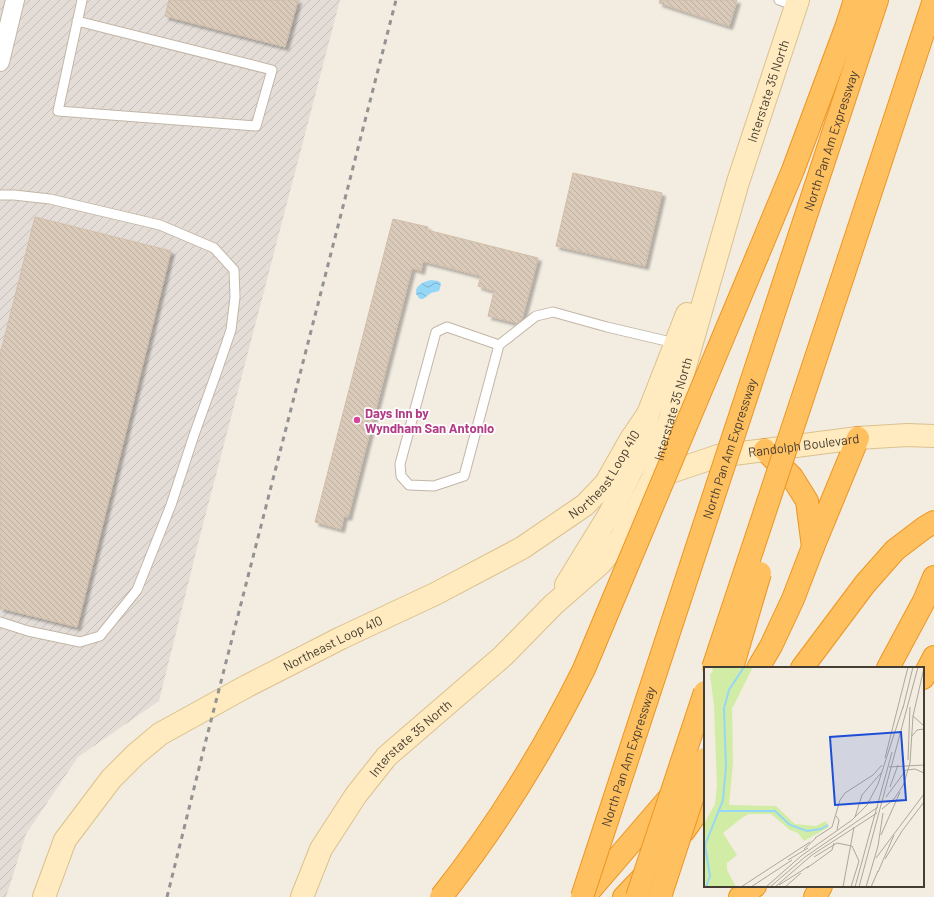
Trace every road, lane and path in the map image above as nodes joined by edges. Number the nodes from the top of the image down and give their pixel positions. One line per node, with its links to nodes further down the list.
1 (15, 0): 8 (street)
2 (82, 0): 7 (lane)
3 (855, 0): 40 (highway, bridge)
4 (877, 0): 41 (highway, North Pan Am Expressway, bridge)
5 (934, 0): 11 (highway)
6 (791, 2): 9 (main road, Interstate 35 North)
7 (77, 21): 7 (lane)
8 (0, 62)
9 (738, 182): 12 (main road, Interstate 35 North); 18 (main road, Interstate 35 North)
10 (0, 196): 23 (lane)
11 (849, 258): 25 (highway, bridge); 26 (highway, bridge)
12 (675, 343): 13 (lane); 14 (main road, Interstate 35 North)
13 (499, 345): 13 (lane)
14 (648, 414): 22 (main road, Interstate 35 North); 38 (main road, Northeast Loop 410)
15 (934, 436): 16 (main road, Randolph Boulevard)
16 (858, 438): 17 (main road, Randolph Boulevard); 20 (highway)
17 (765, 450): 18 (main road, Randolph Boulevard); 20 (highway)
18 (653, 478): 22 (main road, Interstate 35 North)
19 (934, 522): 28 (highway)
20 (813, 547): 27 (highway)
21 (934, 577): 29 (highway)
22 (553, 605): 39 (main road, Interstate 35 North)
23 (0, 622)
24 (934, 657): 30 (highway)
25 (713, 667)
26 (732, 667)
27 (759, 667)
28 (803, 667)
29 (889, 667)
30 (924, 676)
31 (704, 695): 43 (highway, bridge)
32 (704, 759): 41 (highway)
33 (704, 761): 44 (highway, bridge)
34 (704, 802): 42 (highway)
35 (737, 887): 45 (highway)
36 (754, 887): 46 (highway)
37 (820, 887): 47 (highway)
38 (44, 897)
39 (302, 897)
40 (441, 897)
41 (583, 897)
42 (624, 897)
43 (637, 897)
44 (660, 897)
45 (726, 897)
46 (740, 897)
47 (815, 897)

